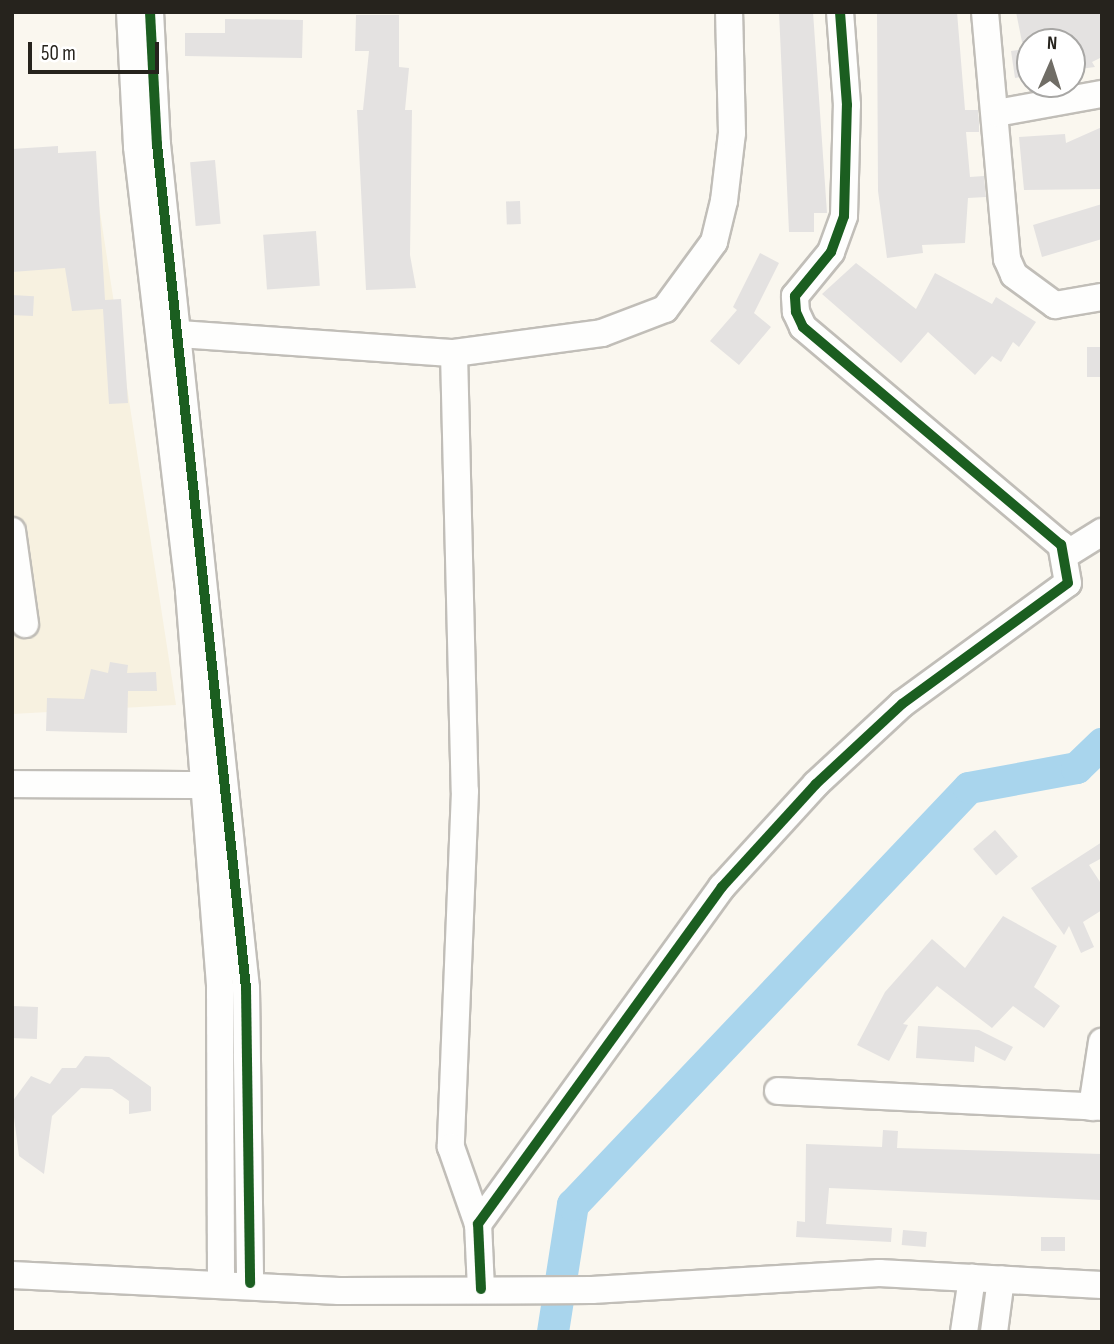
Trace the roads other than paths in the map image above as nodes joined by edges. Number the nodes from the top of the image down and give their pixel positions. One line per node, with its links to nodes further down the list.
1 (130, 12): 9 (street)
2 (150, 12): 9 (street)
3 (729, 12): 10 (street)
4 (839, 12): 13 (street)
5 (985, 12): 7 (street)
6 (1102, 94): 7 (street)
7 (997, 113): 8 (street)
8 (1102, 297)
9 (168, 333): 10 (street); 16 (street)
10 (454, 353): 20 (street)
11 (12, 531): 14 (street)
12 (1102, 532): 13 (street)
13 (1065, 555): 20 (street)
14 (25, 624)
15 (12, 784): 16 (street)
16 (217, 785): 24 (street); 25 (street)
17 (1102, 1042): 19 (street)
18 (778, 1091): 19 (street)
19 (1097, 1107)
20 (478, 1224): 27 (street)
21 (12, 1275): 24 (street)
22 (972, 1278): 23 (street); 27 (street); 28 (street)
23 (1001, 1279): 26 (street); 29 (street)
24 (221, 1281): 25 (street)
25 (250, 1283): 27 (street)
26 (1102, 1284)
27 (481, 1289)
28 (964, 1332)
29 (994, 1332)

